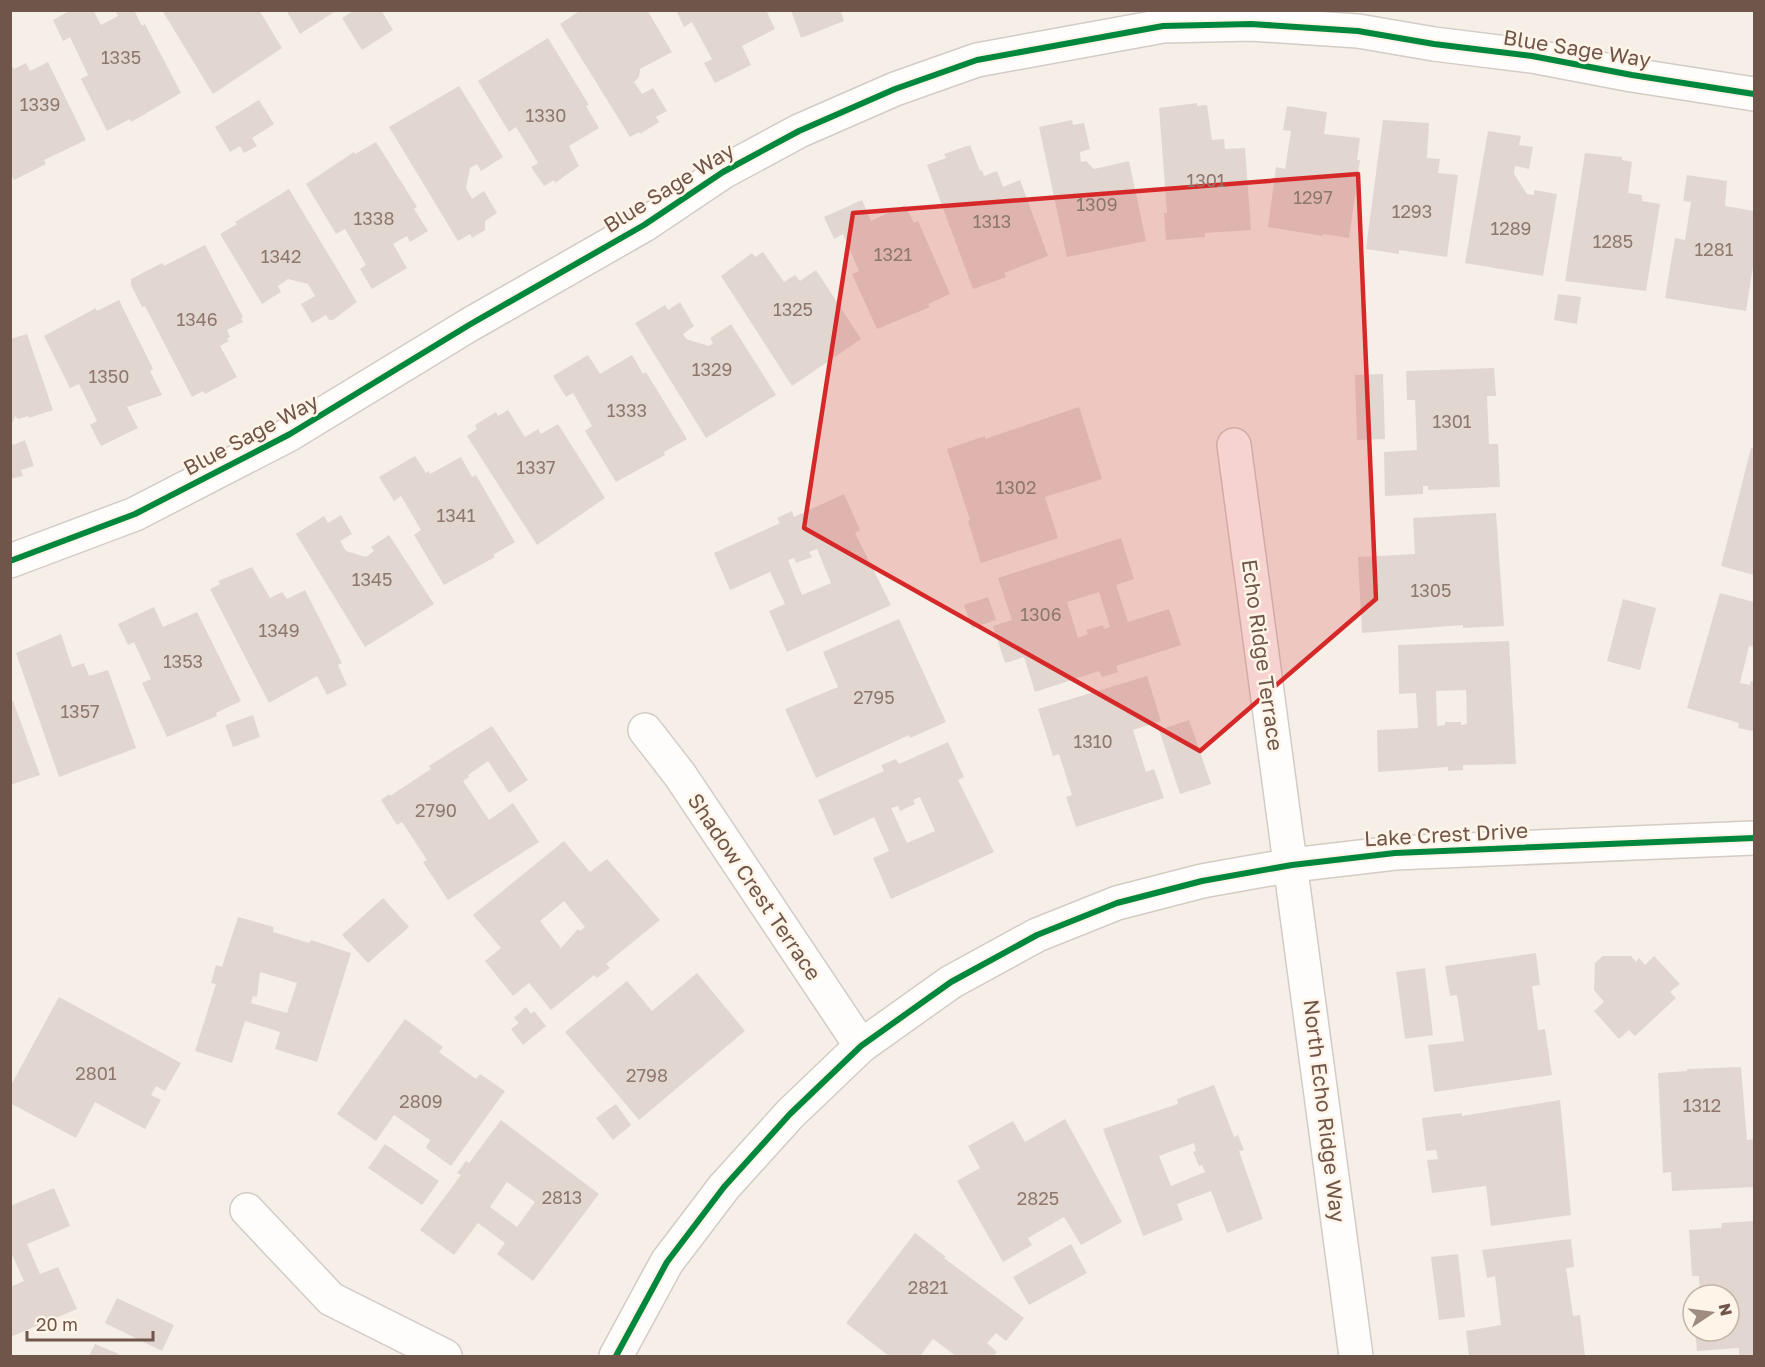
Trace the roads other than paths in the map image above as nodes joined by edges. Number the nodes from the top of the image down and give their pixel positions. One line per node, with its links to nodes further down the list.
1 (1755, 94): 3 (street, Blue Sage Way)
2 (1234, 445): 6 (street, Echo Ridge Terrace)
3 (10, 561)
4 (645, 730): 7 (street, Shadow Crest Terrace)
5 (1755, 838): 6 (street, Lake Crest Drive)
6 (1292, 865): 7 (street, Lake Crest Drive); 11 (street, North Echo Ridge Way)
7 (861, 1046): 10 (street, Lake Crest Drive)
8 (247, 1210): 9 (street)
9 (445, 1356)
10 (616, 1356)
11 (1356, 1356)

